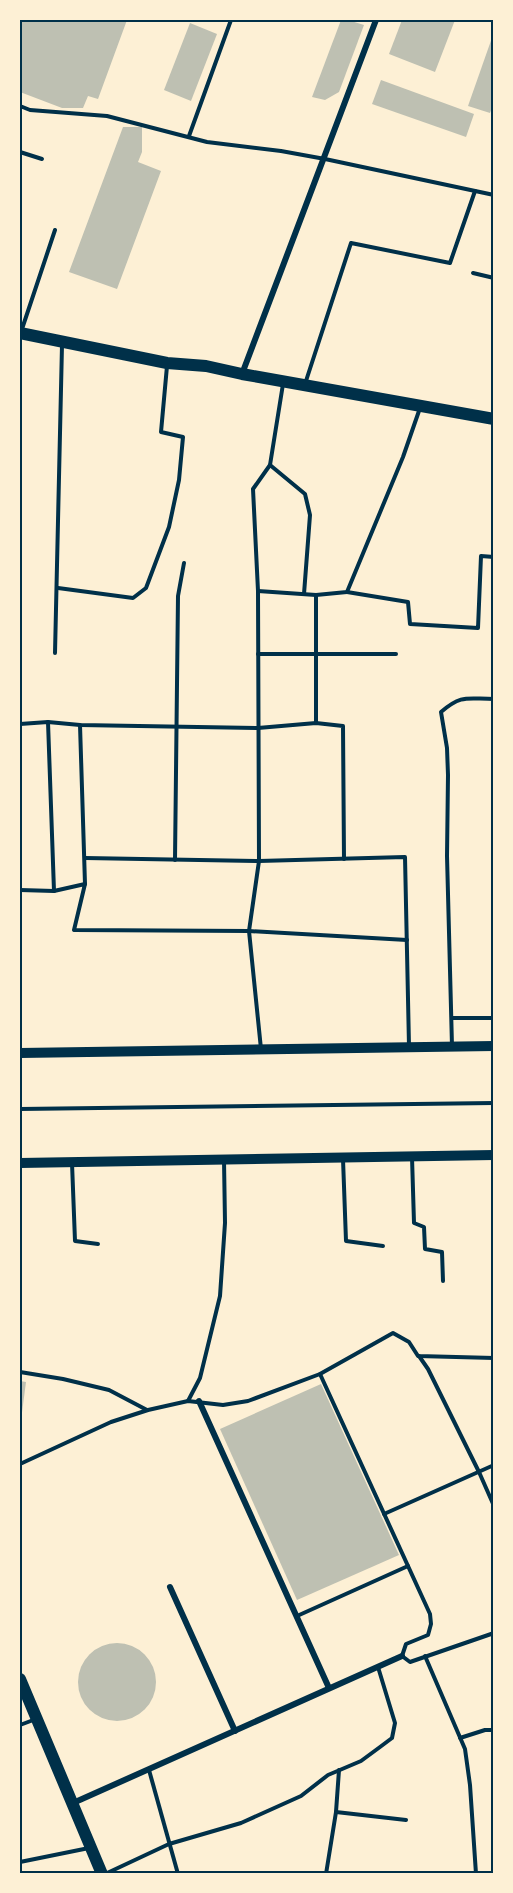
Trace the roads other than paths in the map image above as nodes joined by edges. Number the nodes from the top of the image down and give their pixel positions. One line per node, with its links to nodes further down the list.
1 (231, 20): 4 (lane)
2 (376, 20): 7 (street)
3 (20, 106): 4 (lane)
4 (189, 136): 7 (lane)
5 (20, 152): 6 (lane)
6 (42, 159)
7 (325, 159): 8 (lane); 16 (street)
8 (476, 191): 9 (lane); 18 (lane)
9 (494, 195)
10 (55, 230): 13 (lane)
11 (473, 273): 12 (lane)
12 (494, 278)
13 (20, 333): 14 (main road)
14 (62, 340): 15 (main road); 24 (lane)
15 (167, 363): 16 (main road); 24 (lane)
16 (242, 374): 17 (main road)
17 (284, 381): 18 (main road); 21 (lane)
18 (304, 384): 19 (main road)
19 (421, 406): 20 (main road); 26 (lane)
20 (494, 419)
21 (270, 465): 25 (lane); 27 (lane)
22 (494, 557): 26 (lane)
23 (184, 563): 38 (lane)
24 (58, 588): 29 (lane)
25 (258, 591): 27 (lane); 30 (lane)
26 (347, 592): 28 (lane)
27 (304, 594): 28 (lane)
28 (316, 595): 32 (lane)
29 (55, 653)
30 (258, 654): 32 (lane); 39 (lane)
31 (396, 654): 32 (lane)
32 (316, 655): 35 (lane)
33 (494, 699): 49 (lane)
34 (48, 722): 36 (lane); 37 (lane); 46 (lane)
35 (316, 723): 39 (lane); 41 (lane)
36 (20, 724)
37 (80, 725): 38 (lane); 40 (lane)
38 (177, 727): 39 (lane); 42 (lane)
39 (258, 728): 43 (lane)
40 (85, 858): 42 (lane); 44 (lane)
41 (344, 859): 43 (lane); 48 (lane)
42 (175, 860): 43 (lane)
43 (259, 861): 47 (lane)
44 (85, 884): 46 (lane); 47 (lane)
45 (20, 890): 46 (lane)
46 (54, 891)
47 (249, 931): 48 (lane); 54 (lane)
48 (407, 940): 53 (lane)
49 (452, 1018): 50 (lane); 52 (lane)
50 (494, 1018)
51 (494, 1046): 52 (street)
52 (452, 1047): 53 (street)
53 (409, 1048): 54 (street)
54 (261, 1050): 55 (street)
55 (20, 1053)
56 (494, 1103): 57 (lane)
57 (20, 1110)
58 (494, 1155): 59 (street)
59 (412, 1157): 60 (street); 66 (lane)
60 (343, 1158): 61 (street); 65 (lane)
61 (224, 1160): 62 (street); 71 (lane)
62 (72, 1162): 63 (street); 64 (lane)
63 (20, 1163)
64 (98, 1244)
65 (383, 1246)
66 (443, 1281)
67 (418, 1356): 68 (lane); 70 (lane); 76 (lane)
68 (494, 1358)
69 (20, 1372): 73 (lane)
70 (320, 1374): 72 (lane); 78 (lane)
71 (188, 1401): 72 (lane); 73 (lane)
72 (199, 1401): 81 (street)
73 (148, 1410): 74 (lane)
74 (20, 1464)
75 (494, 1465): 76 (lane)
76 (479, 1472): 77 (lane); 78 (lane)
77 (494, 1506)
78 (384, 1514): 79 (lane)
79 (408, 1566): 81 (lane); 83 (lane)
80 (170, 1587): 91 (street)
81 (297, 1616): 87 (street)
82 (494, 1633): 84 (lane)
83 (402, 1656): 84 (lane); 85 (street)
84 (425, 1656): 92 (lane)
85 (378, 1667): 87 (street); 94 (lane)
86 (20, 1679): 88 (main road)
87 (329, 1688): 91 (street)
88 (37, 1719): 89 (lane); 95 (main road)
89 (20, 1725)
90 (494, 1730): 92 (lane)
91 (235, 1731): 93 (street)
92 (460, 1738): 104 (lane)
93 (149, 1770): 95 (street); 98 (lane)
94 (339, 1770): 96 (lane); 98 (lane)
95 (73, 1803): 99 (main road)
96 (336, 1812): 97 (lane); 103 (lane)
97 (406, 1820)
98 (169, 1844): 101 (lane); 102 (lane)
99 (91, 1847): 100 (lane); 101 (main road)
100 (20, 1862)
101 (103, 1874)
102 (178, 1874)
103 (326, 1874)
104 (476, 1874)

